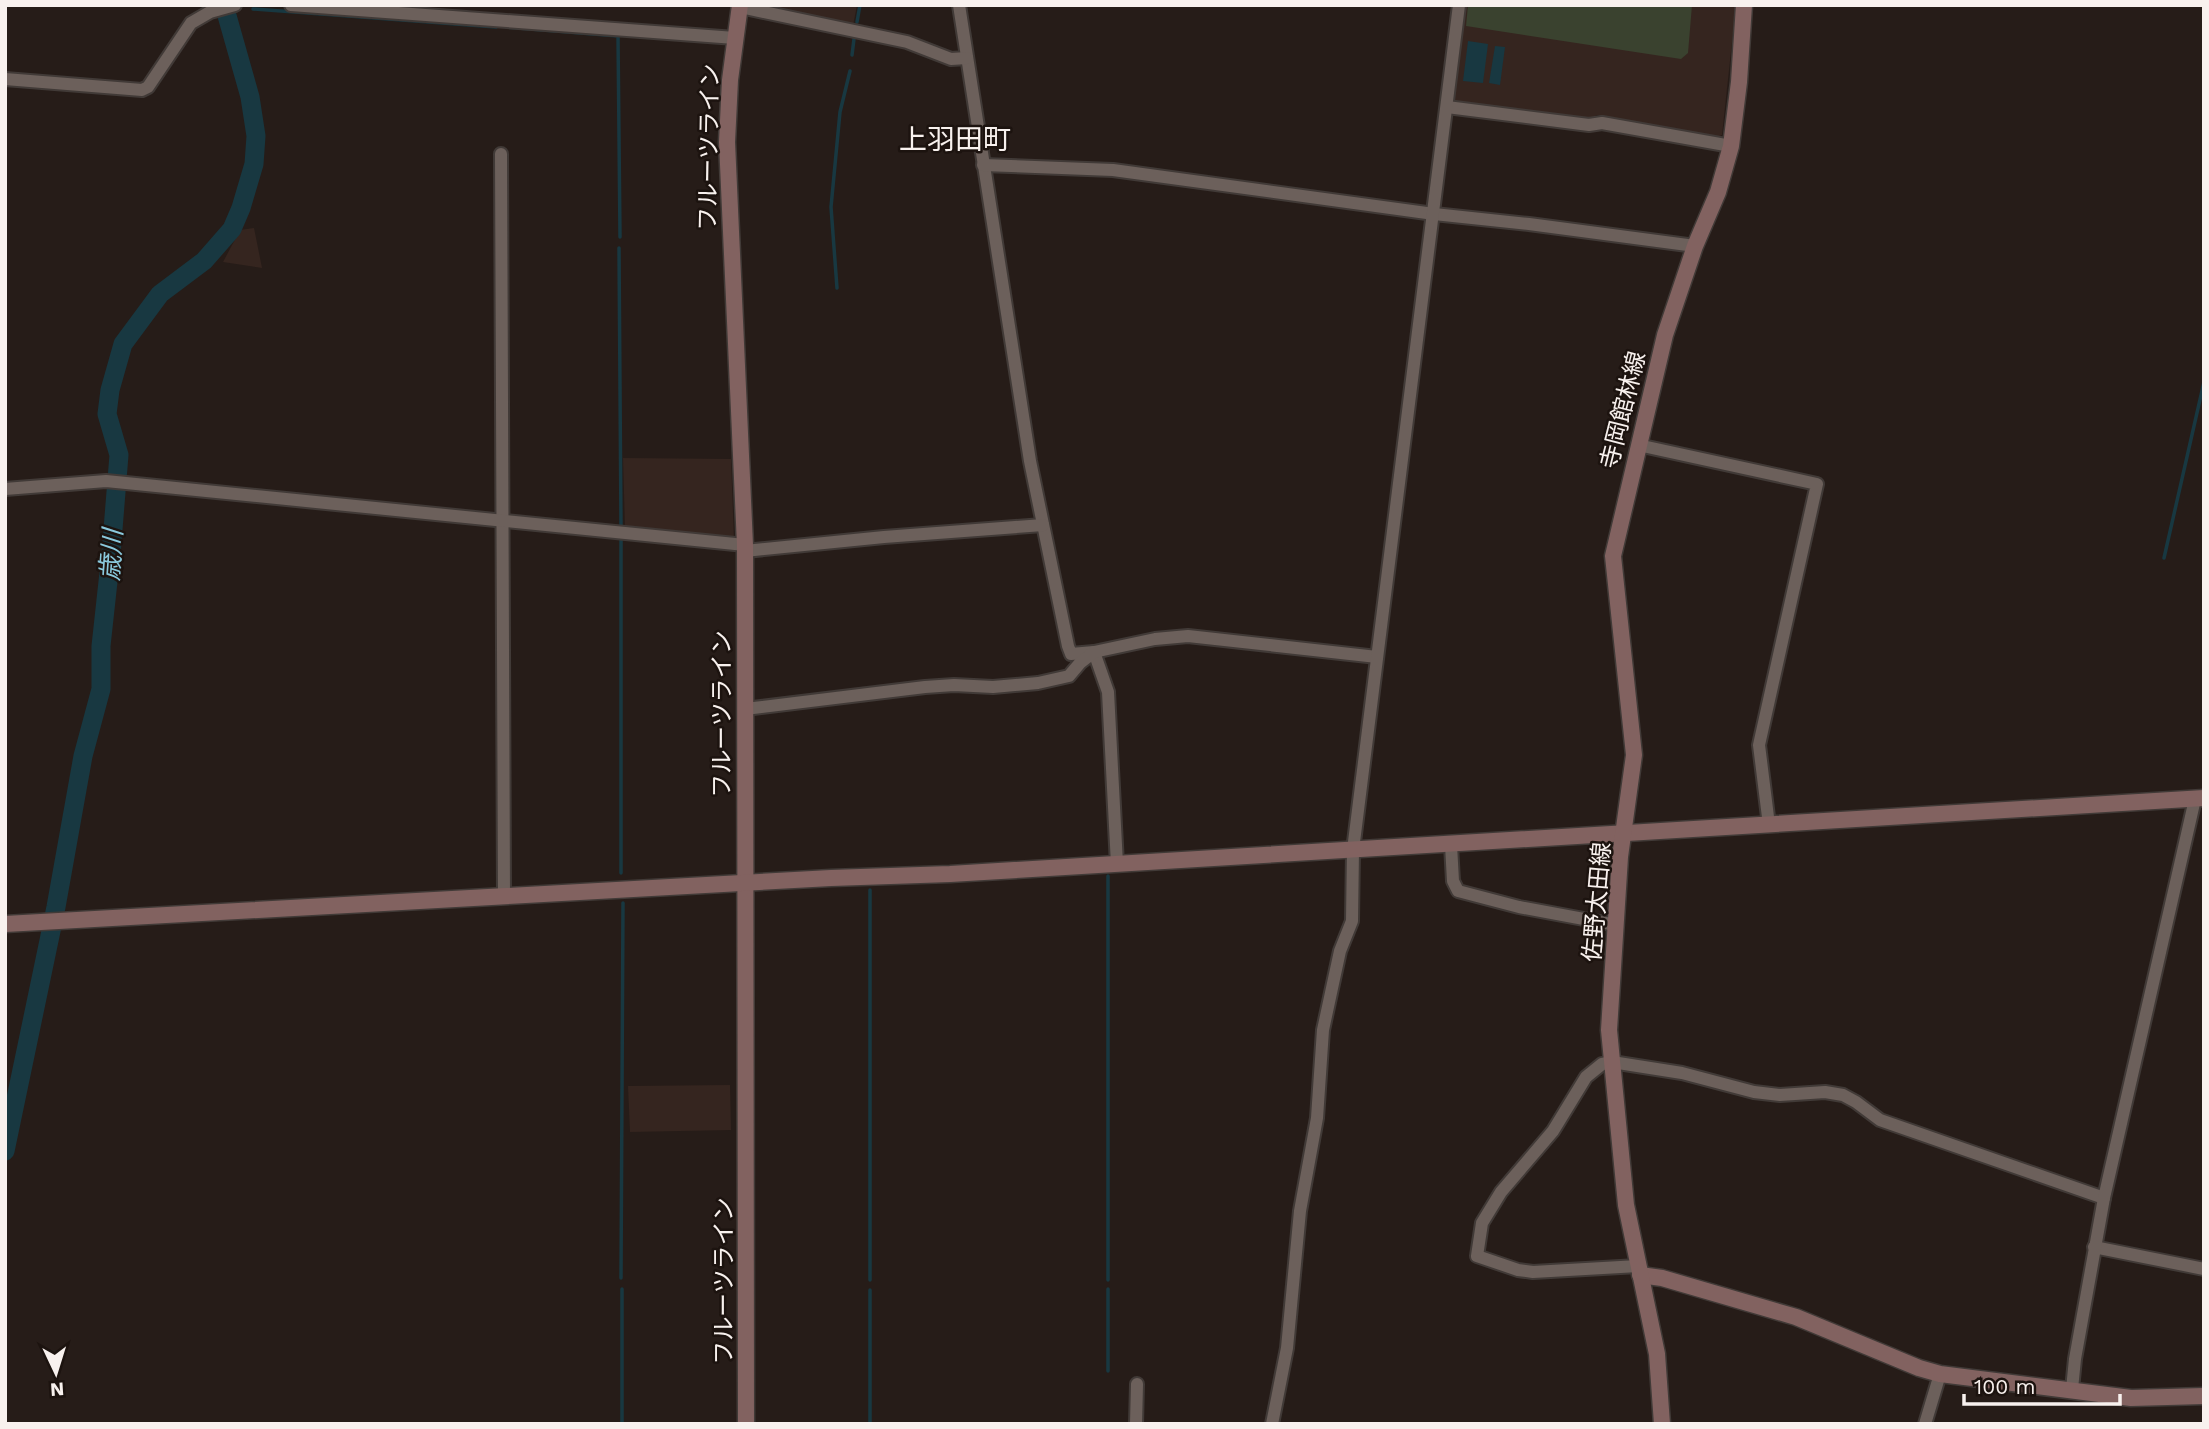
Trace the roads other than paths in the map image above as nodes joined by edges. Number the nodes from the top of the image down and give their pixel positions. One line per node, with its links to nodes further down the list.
1 (235, 5): 9 (street)
2 (291, 5): 7 (street)
3 (959, 5): 8 (street)
4 (1459, 5): 10 (street)
5 (1744, 5): 11 (street, 寺岡館林線)
6 (740, 6): 7 (street, フルーツライン); 8 (street)
7 (735, 38): 20 (street, フルーツライン)
8 (967, 58): 13 (street)
9 (5, 79)
10 (1447, 107): 11 (street); 14 (street)
11 (1731, 146): 15 (street, 寺岡館林線)
12 (500, 154): 18 (street)
13 (983, 165): 14 (street); 19 (street)
14 (1434, 214): 15 (street); 22 (street)
15 (1695, 246): 16 (street, 寺岡館林線)
16 (1638, 444): 25 (street); 26 (street, 寺岡館林線)
17 (5, 489): 18 (street)
18 (503, 521): 20 (street); 31 (street)
19 (1043, 525): 20 (street); 21 (street)
20 (745, 548): 23 (street, フルーツライン)
21 (1094, 652): 22 (street); 23 (street); 29 (street)
22 (1377, 657): 28 (street)
23 (745, 709): 30 (street, フルーツライン)
24 (2199, 798): 25 (street, 佐野太田線); 35 (street)
25 (1769, 825): 26 (street, 佐野太田線)
26 (1623, 834): 27 (street); 33 (street, 佐野太田線)
27 (1451, 845): 28 (street); 33 (street)
28 (1353, 850): 29 (street); 45 (street)
29 (1117, 864): 30 (street)
30 (744, 883): 31 (street); 43 (street, フルーツライン)
31 (504, 896): 32 (street)
32 (5, 924)
33 (1616, 925): 34 (street, 佐野太田線)
34 (1612, 1062): 35 (street); 38 (street, 佐野太田線); 38 (street)
35 (2104, 1198): 36 (street)
36 (2094, 1247): 37 (street); 41 (street)
37 (2204, 1269)
38 (1639, 1271): 39 (street); 46 (street, 佐野太田線)
39 (1940, 1374): 41 (street); 47 (street)
40 (1137, 1384): 44 (street)
41 (2072, 1389): 42 (street)
42 (2204, 1395)
43 (746, 1424)
44 (1136, 1424)
45 (1272, 1424)
46 (1662, 1424)
47 (1925, 1424)

